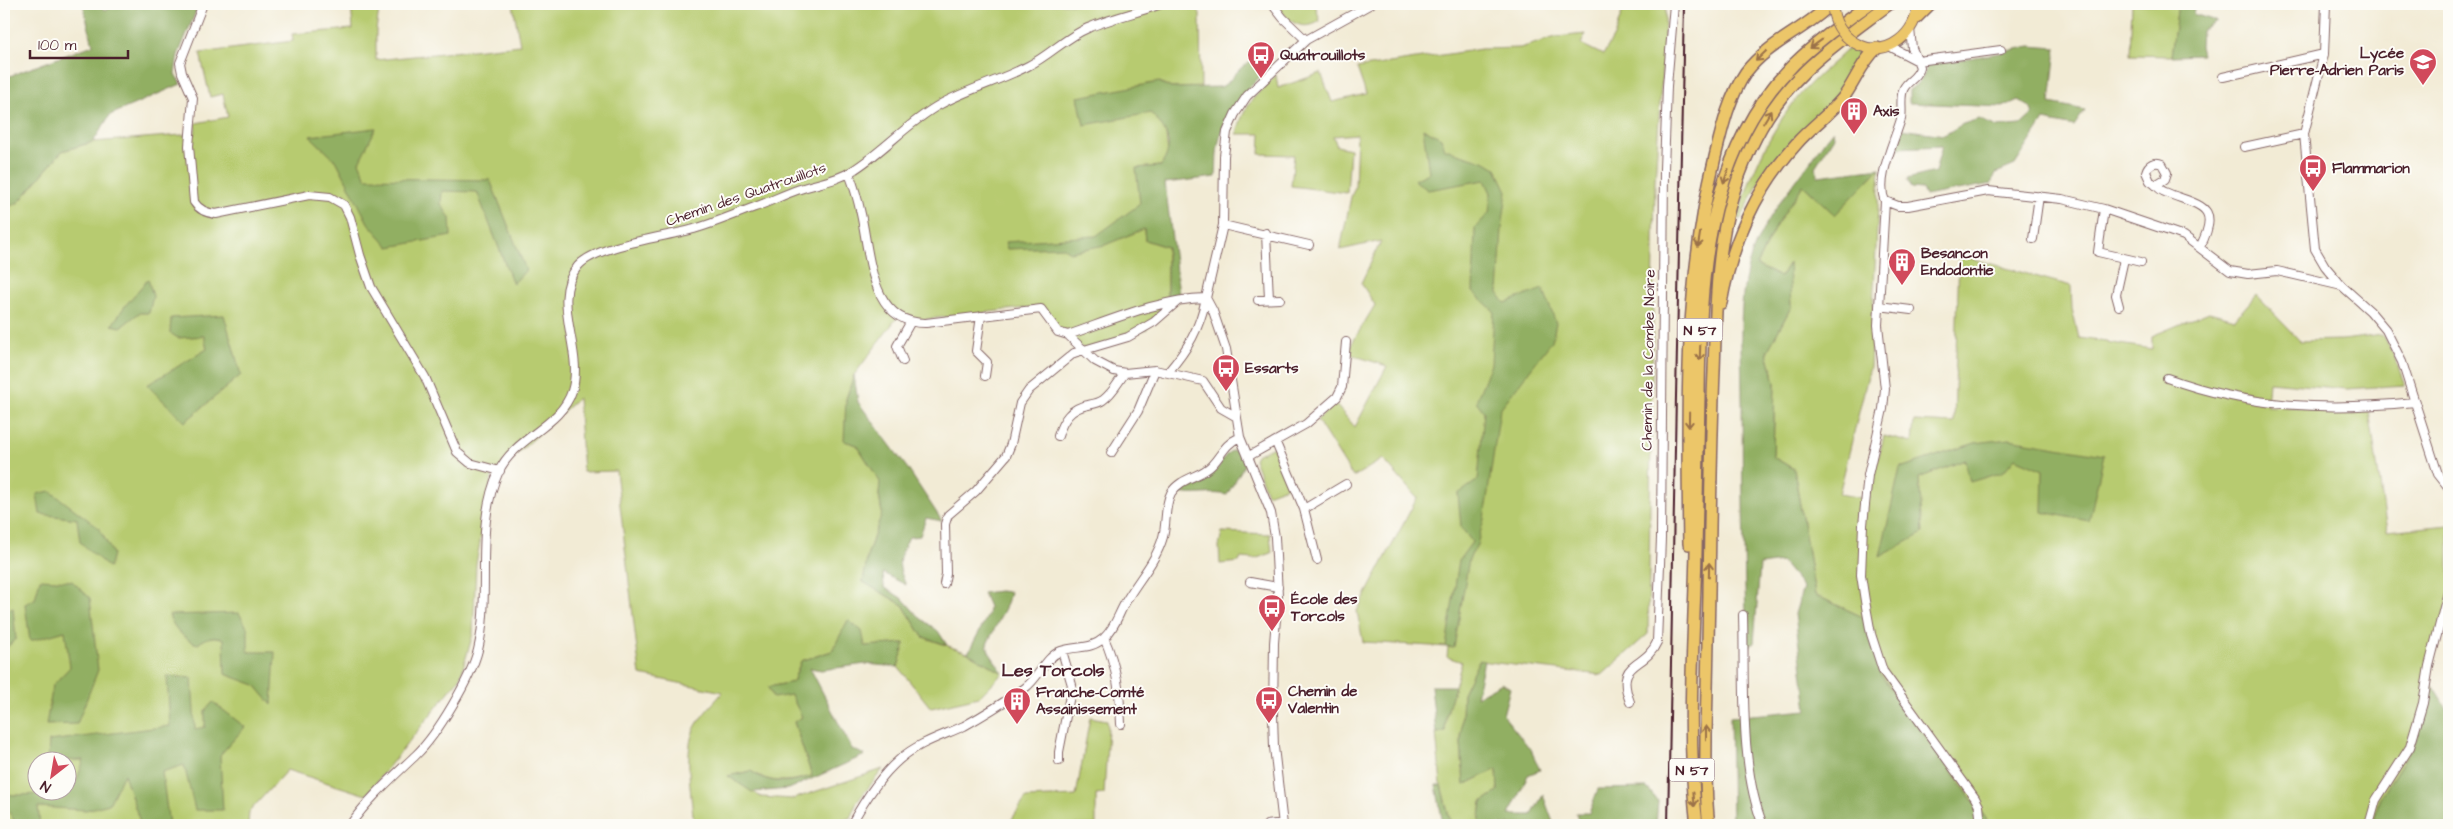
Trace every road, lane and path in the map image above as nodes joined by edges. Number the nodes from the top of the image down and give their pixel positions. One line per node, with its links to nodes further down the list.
1 (203, 4): 62 (street)
2 (1161, 4): 22 (street, Chemin des Quatrouillots)
3 (1272, 4): 14 (street)
4 (1371, 4): 14 (street)
5 (1674, 4): 74 (street, Chemin de la Combe Noire)
6 (1869, 4): 75 (highway, N 57, one-way to 75)
7 (1890, 4): 45 (highway, N 57, one-way to 7)
8 (1918, 4): 12 (main road)
9 (1930, 4): 12 (highway)
10 (2326, 4): 17 (street)
11 (1832, 6): 15 (main road, bridge); 75 (highway, one-way to 75)
12 (1916, 18): 13 (main road)
13 (1910, 29): 15 (main road); 18 (street)
14 (1306, 40): 27 (street)
15 (1883, 47): 18 (street); 45 (highway)
16 (2001, 50): 18 (street)
17 (2324, 54): 19 (street); 20 (street)
18 (1918, 61): 25 (street)
19 (2223, 77)
20 (2304, 134): 21 (street); 34 (street)
21 (2244, 147)
22 (849, 173): 44 (street); 62 (street, Chemin des Quatrouillots)
23 (2157, 184): 31 (street)
24 (2038, 196): 25 (street); 26 (street); 29 (street)
25 (1885, 201): 40 (street)
26 (2104, 209): 31 (street); 32 (street)
27 (1223, 225): 28 (street); 35 (street)
28 (1266, 233): 30 (street); 36 (street)
29 (2033, 240)
30 (1309, 245)
31 (2200, 247): 34 (street)
32 (2124, 258): 33 (street); 41 (street)
33 (2142, 262)
34 (2342, 286): 55 (street)
35 (1206, 298): 39 (street); 51 (street); 56 (street)
36 (1269, 299): 37 (street); 38 (street)
37 (1280, 299)
38 (1258, 300)
39 (1178, 301): 46 (street); 48 (street)
40 (1879, 306): 42 (street); 87 (street)
41 (2119, 306)
42 (1911, 310)
43 (981, 316): 44 (street); 46 (street); 53 (street)
44 (910, 323): 49 (street)
45 (1716, 331): 78 (highway, N 57, one-way to 45)
46 (1068, 335): 48 (street)
47 (1346, 342): 59 (street)
48 (1086, 350): 52 (street); 68 (street)
49 (903, 361)
50 (1155, 370): 51 (street); 52 (street); 60 (street)
51 (1168, 372): 56 (street)
52 (1125, 373): 57 (street)
53 (985, 376)
54 (2167, 378): 55 (street)
55 (2415, 402): 64 (street)
56 (1236, 416): 58 (street)
57 (1058, 436)
58 (1240, 437): 61 (street); 72 (street)
59 (1276, 443): 61 (street); 65 (street)
60 (1111, 453)
61 (1249, 456): 69 (street)
62 (500, 471): 80 (street, Chemin des Quatrouillots)
63 (1346, 484): 65 (street)
64 (2449, 488)
65 (1304, 509): 66 (street)
66 (1317, 560)
67 (1250, 582): 69 (street)
68 (944, 584)
69 (1278, 587): 79 (street)
70 (2449, 588): 88 (street)
71 (1743, 616): 86 (street)
72 (1104, 638): 73 (street); 76 (street)
73 (1062, 651): 77 (street); 81 (street)
74 (1630, 702)
75 (1692, 715): 83 (highway, N 57, one-way to 83)
76 (1121, 724)
77 (1059, 761)
78 (1708, 800): 84 (highway, N 57); 85 (highway)
79 (1283, 824): 82 (street)
80 (350, 825)
81 (851, 825)
82 (1266, 825)
83 (1697, 825)
84 (1710, 825)
85 (1716, 825)
86 (1763, 825)
87 (1981, 825)
88 (2369, 825)

